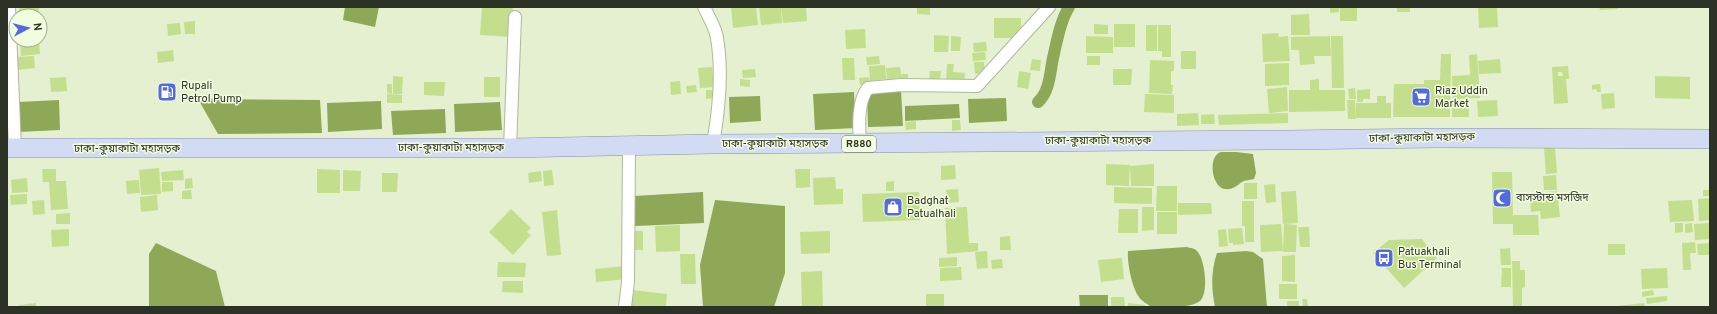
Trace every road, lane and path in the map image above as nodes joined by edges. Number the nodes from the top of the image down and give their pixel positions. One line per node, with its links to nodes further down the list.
1 (9, 7): 9 (street)
2 (704, 7): 6 (street)
3 (1050, 7): 7 (street)
4 (515, 17): 10 (street)
5 (1710, 139): 7 (main road, ঢাকা-কুয়াকাটা মহাসড়ক / R880)
6 (713, 144): 7 (main road, ঢাকা-কুয়াকাটা মহাসড়ক / R880); 8 (main road, ঢাকা-কুয়াকাটা মহাসড়ক / R880)
7 (860, 144)
8 (629, 146): 10 (main road, ঢাকা-কুয়াকাটা মহাসড়ক / R880); 11 (street)
9 (11, 148): 10 (main road, ঢাকা-কুয়াকাটা মহাসড়ক / R880)
10 (510, 148)
11 (625, 307)

